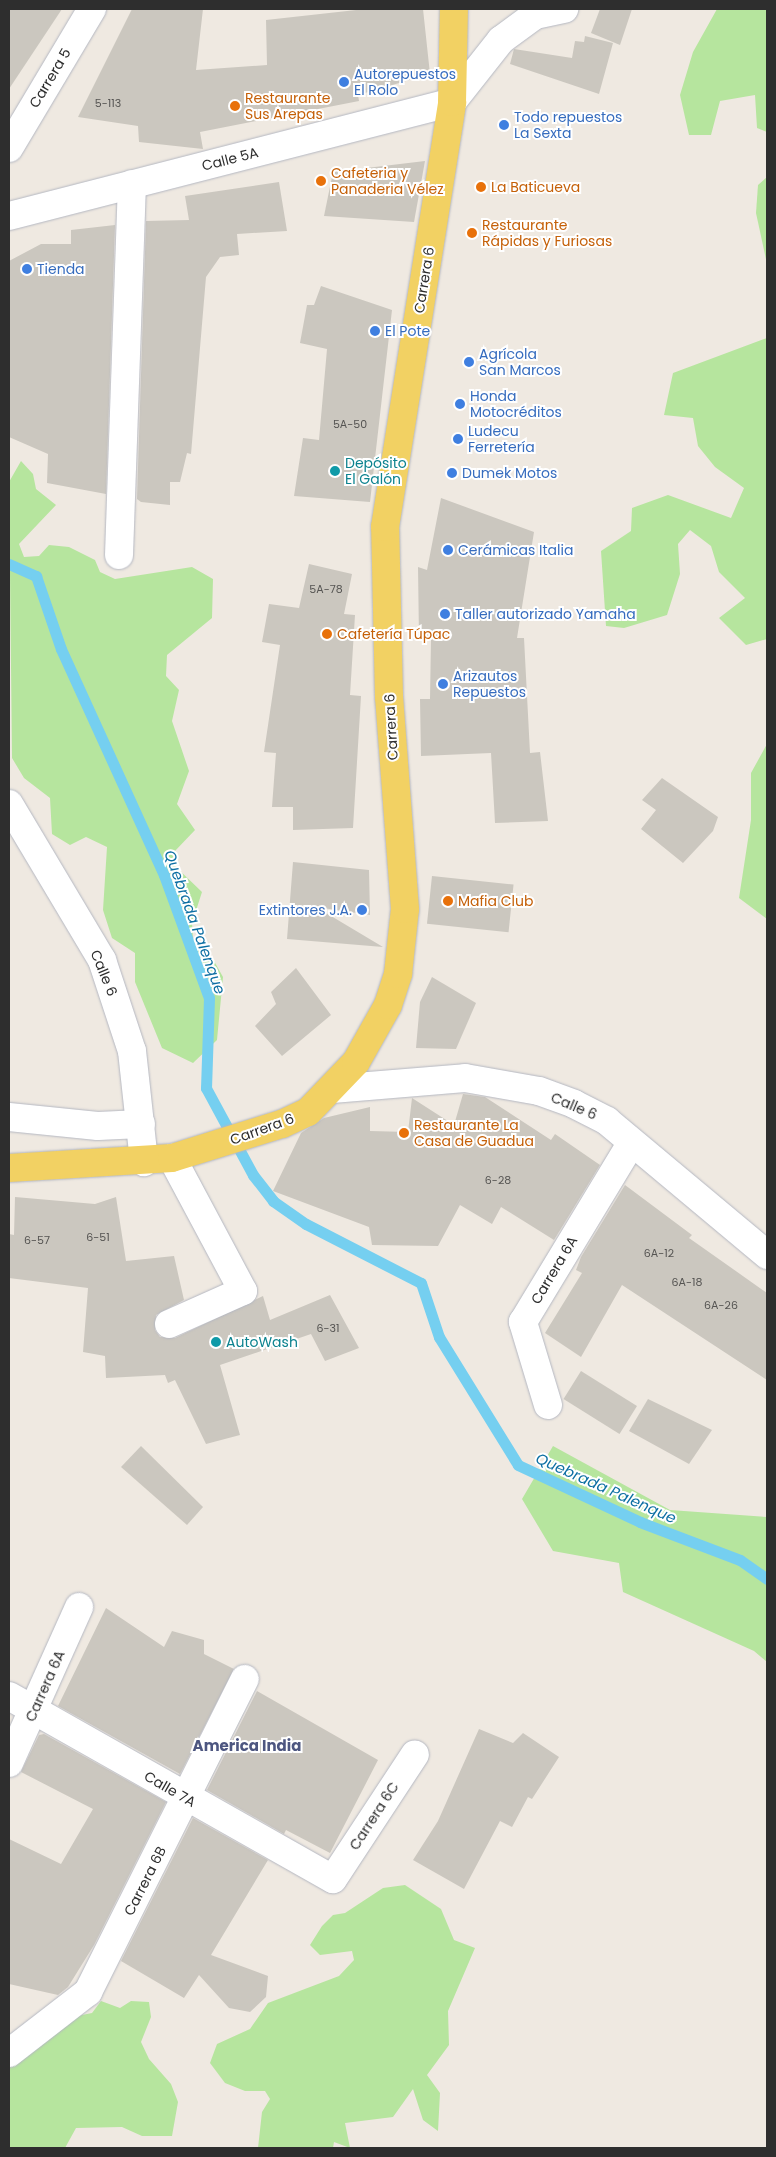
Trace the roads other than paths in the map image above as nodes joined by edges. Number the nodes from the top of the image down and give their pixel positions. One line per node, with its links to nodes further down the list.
1 (92, 9): 5 (street, Carrera 5)
2 (454, 9): 4 (main road, Carrera 6)
3 (564, 9): 4 (street)
4 (452, 102): 6 (street, Calle 5A); 10 (main road, Carrera 6)
5 (9, 148)
6 (132, 184): 7 (street, Calle 5A); 8 (street)
7 (9, 216)
8 (119, 555)
9 (9, 804): 12 (street, Calle 6)
10 (332, 1089): 13 (street, Calle 6); 14 (main road, Carrera 6)
11 (9, 1117): 12 (street)
12 (141, 1124): 15 (street, Calle 6)
13 (631, 1144): 17 (street, Calle 6); 19 (street, Carrera 6A)
14 (178, 1157): 15 (main road, Carrera 6); 18 (street)
15 (144, 1162): 16 (main road, Carrera 6)
16 (9, 1168)
17 (767, 1254)
18 (169, 1324)
19 (548, 1406)
20 (80, 1607): 23 (street, Carrera 6A)
21 (245, 1679): 26 (street, Carrera 6B)
22 (9, 1696): 23 (street, Calle 7A)
23 (35, 1711): 25 (street, Carrera 6A); 26 (street, Calle 7A)
24 (416, 1754): 27 (street, Carrera 6C)
25 (9, 1763)
26 (187, 1799): 27 (street, Calle 7A); 28 (street, Carrera 6B)
27 (333, 1879)
28 (9, 2053)

